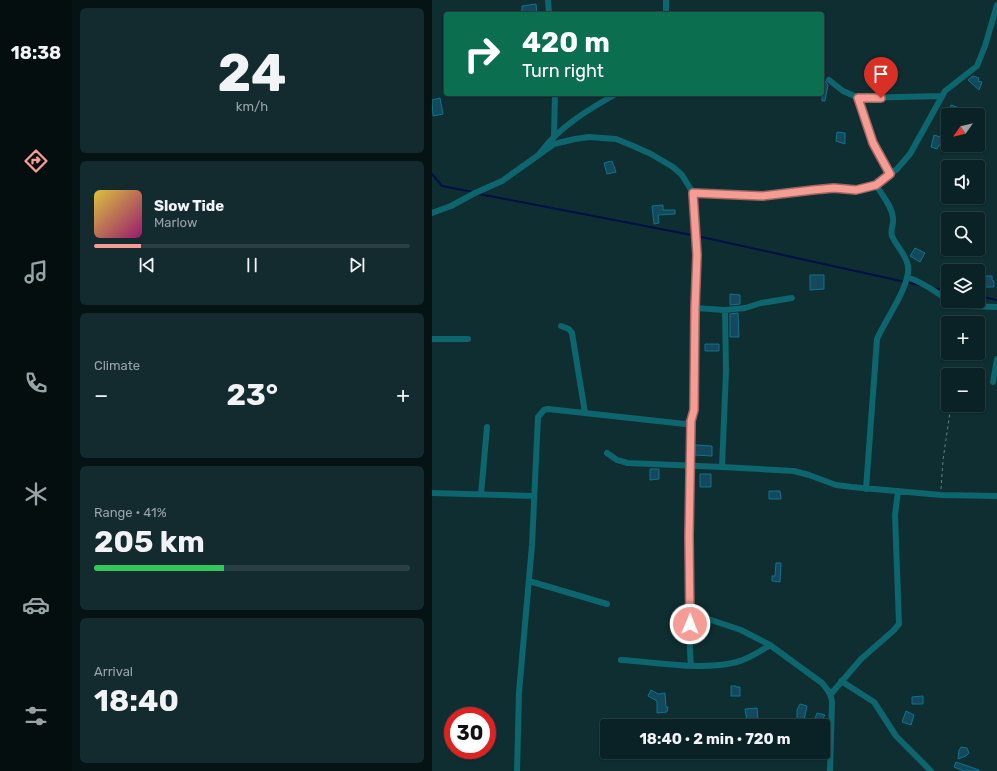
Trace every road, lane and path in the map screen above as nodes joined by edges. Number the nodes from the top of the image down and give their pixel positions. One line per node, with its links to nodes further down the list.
1 (548, 0): 4 (street)
2 (666, 0): 5 (street)
3 (997, 5): 9 (street)
4 (549, 12)
5 (666, 12)
6 (829, 80): 10 (street)
7 (555, 96): 11 (street)
8 (613, 96): 11 (street)
9 (942, 96): 10 (street); 13 (street)
10 (858, 98): 13 (street)
11 (554, 136): 12 (street)
12 (537, 157): 15 (street); 16 (street)
13 (890, 174): 14 (street)
14 (876, 185): 15 (street); 17 (street)
15 (693, 193): 22 (street)
16 (432, 213)
17 (907, 277): 18 (street); 36 (street)
18 (941, 295)
19 (792, 298): 23 (street)
20 (985, 307): 21 (street)
21 (997, 307)
22 (695, 308): 23 (street); 31 (street)
23 (725, 310): 35 (street)
24 (561, 326): 30 (street)
25 (432, 339): 26 (street)
26 (468, 339)
27 (997, 359): 28 (street)
28 (993, 382)
29 (949, 412): 40 (path)
30 (585, 413): 31 (street); 41 (street)
31 (691, 421): 34 (street)
32 (487, 427): 39 (street)
33 (607, 453): 34 (street)
34 (691, 466): 35 (street); 45 (street)
35 (722, 467): 36 (street)
36 (866, 489): 37 (street)
37 (898, 491): 40 (street); 49 (street)
38 (432, 493): 39 (street)
39 (481, 494): 41 (street)
40 (941, 495): 42 (street)
41 (534, 496): 43 (street)
42 (997, 496)
43 (529, 581): 44 (street); 51 (street)
44 (607, 604)
45 (690, 612): 46 (street); 48 (street)
46 (770, 645): 48 (street); 50 (street)
47 (621, 660): 48 (street)
48 (691, 666)
49 (841, 681): 50 (street); 53 (street)
50 (831, 694): 52 (street)
51 (517, 771)
52 (830, 771)
53 (931, 771)

